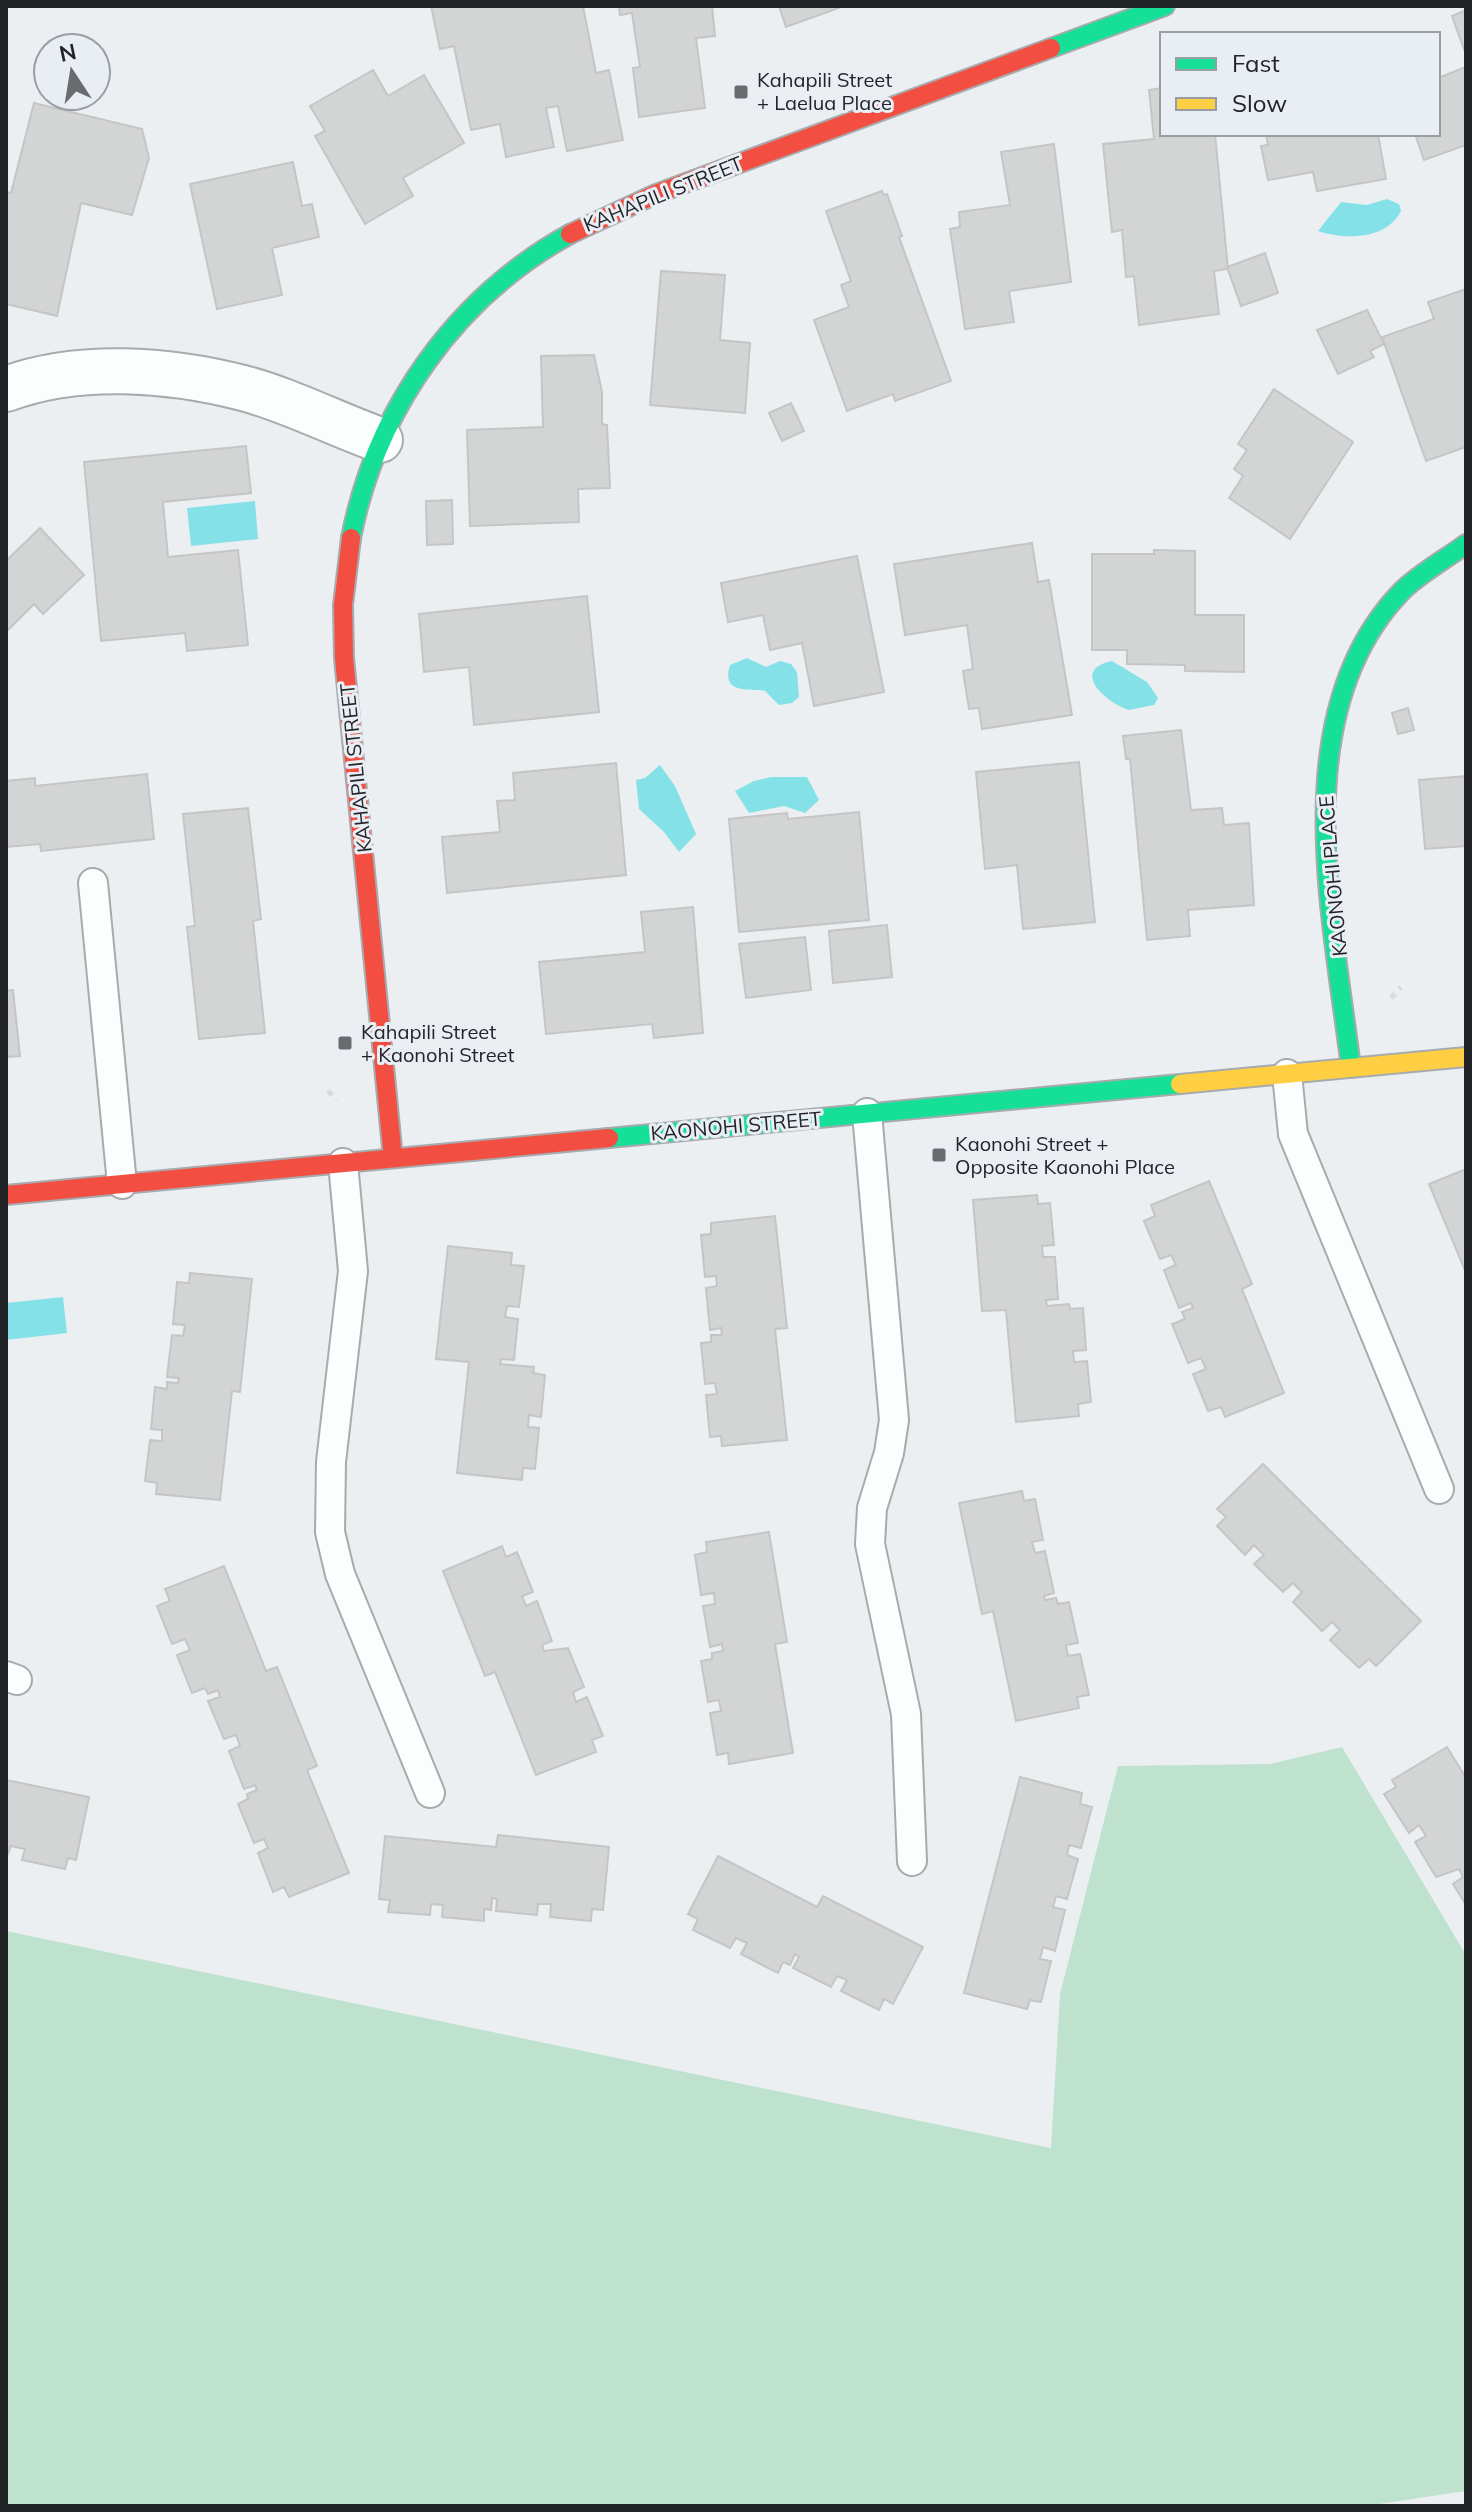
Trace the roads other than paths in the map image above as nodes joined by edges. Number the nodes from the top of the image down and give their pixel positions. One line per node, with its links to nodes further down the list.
1 (1165, 6): 3 (street, KAHAPILI STREET)
2 (6, 389): 3 (street)
3 (380, 440): 10 (street, KAHAPILI STREET)
4 (1466, 544): 7 (street, KAONOHI PLACE)
5 (93, 883): 12 (lane)
6 (1466, 1057): 7 (street, KAONOHI STREET)
7 (1351, 1068): 8 (street, KAONOHI STREET)
8 (1287, 1074): 9 (street, KAONOHI STREET); 14 (lane)
9 (867, 1113): 10 (street, KAONOHI STREET); 16 (lane)
10 (393, 1158): 11 (street, KAONOHI STREET)
11 (343, 1163): 12 (street, KAONOHI STREET); 15 (lane)
12 (122, 1184): 13 (street, KAONOHI STREET)
13 (6, 1195)
14 (1439, 1489)
15 (430, 1793)
16 (912, 1861)

